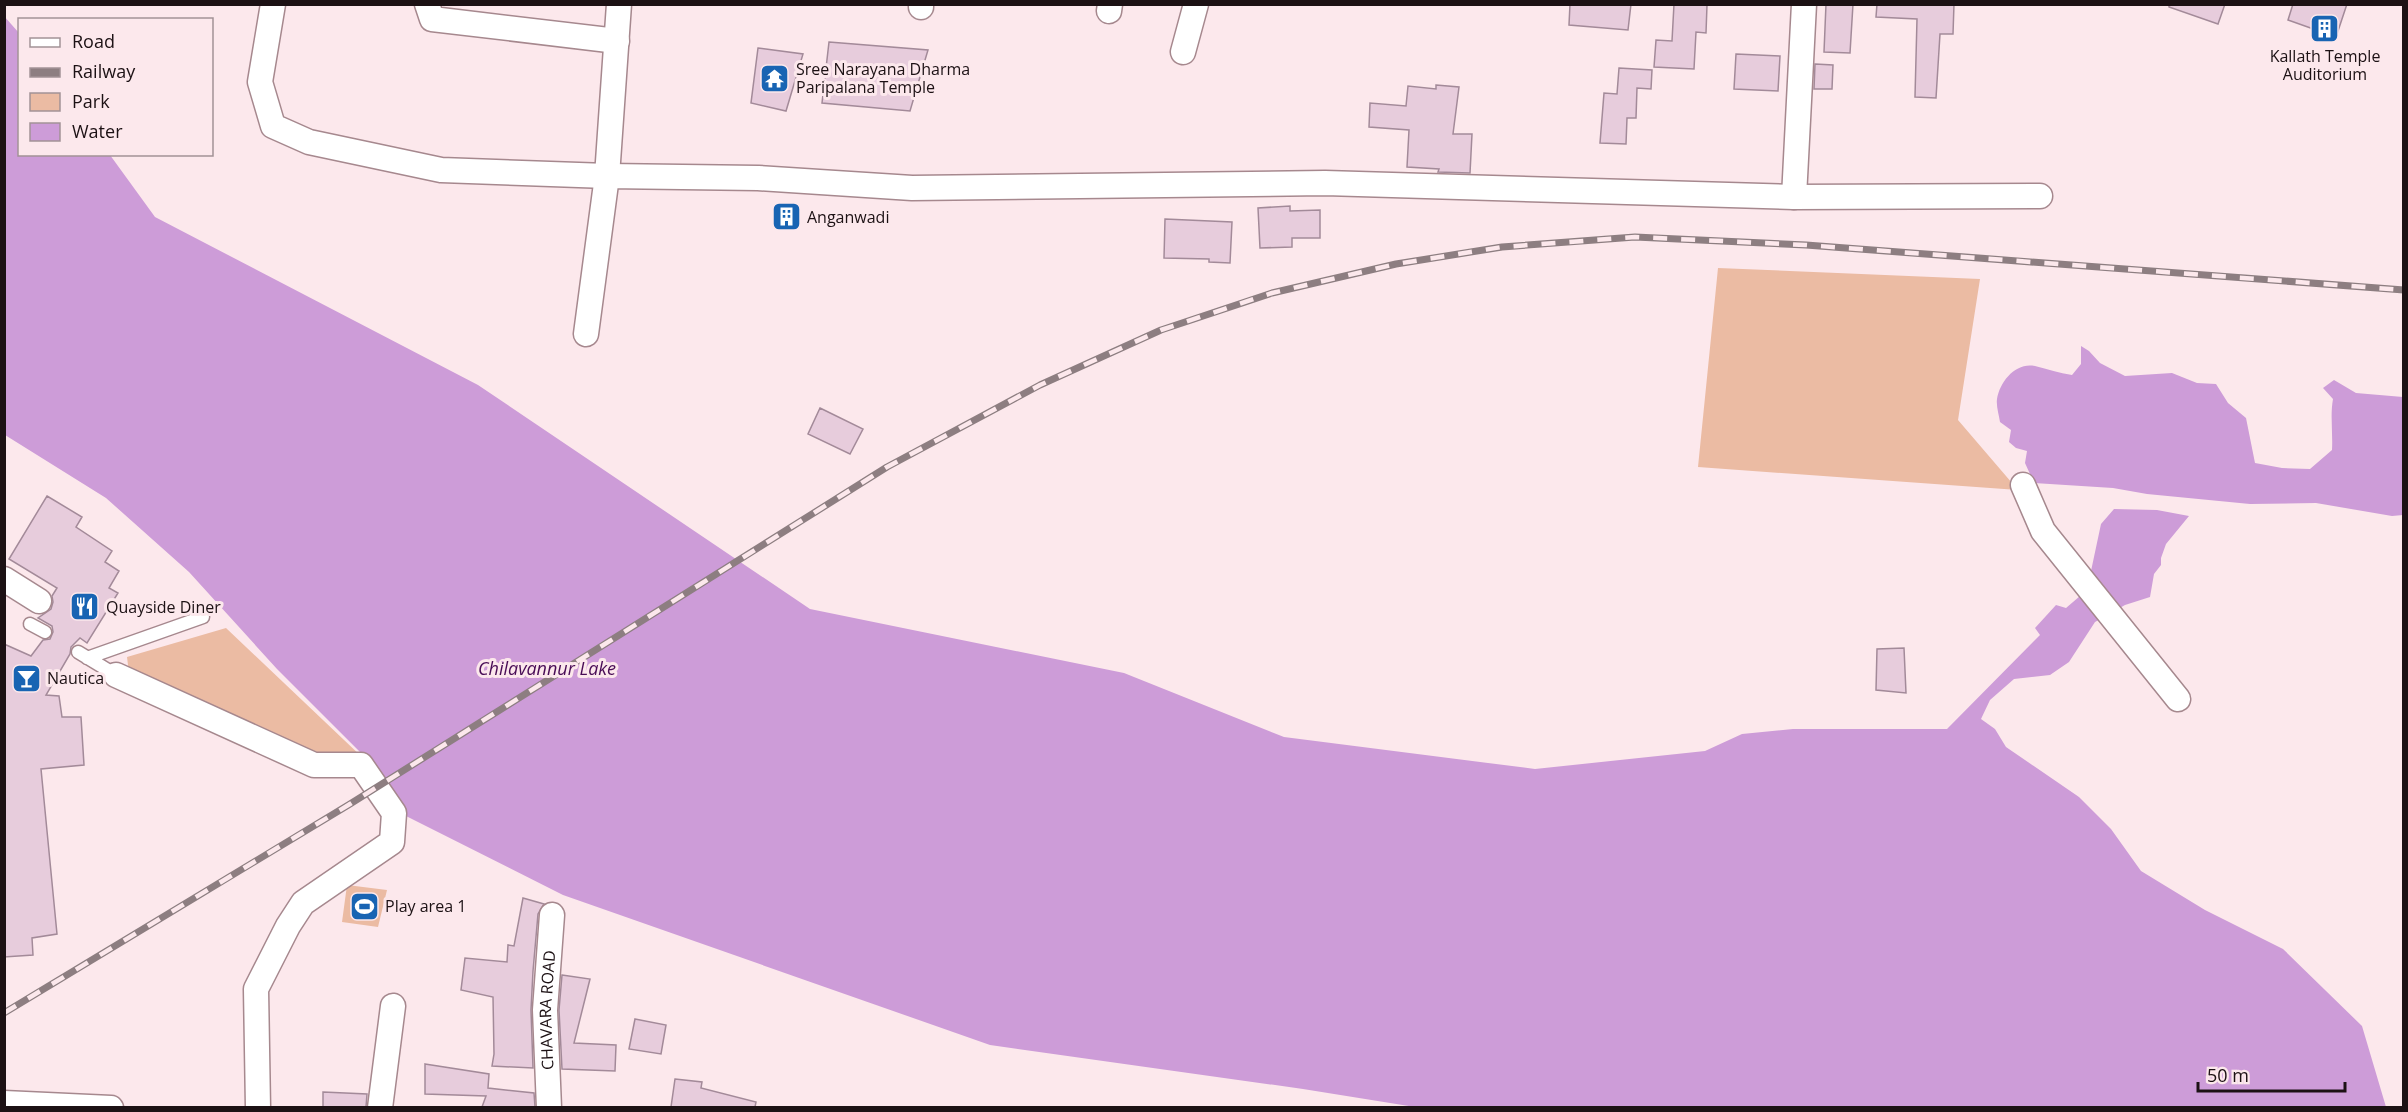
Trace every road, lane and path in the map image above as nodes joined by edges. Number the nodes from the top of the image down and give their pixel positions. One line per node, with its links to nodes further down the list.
1 (273, 4): 8 (street)
2 (427, 4): 6 (street)
3 (619, 4): 6 (street)
4 (1196, 4): 7 (street)
5 (1804, 4): 10 (street)
6 (617, 41): 8 (street)
7 (1183, 52)
8 (607, 176): 10 (street); 11 (street)
9 (2040, 196): 10 (street)
10 (1794, 197)
11 (586, 334)
12 (2023, 485): 19 (street)
13 (4, 579): 14 (street)
14 (39, 601)
15 (203, 617): 18 (lane)
16 (30, 624): 17 (lane)
17 (45, 632)
18 (116, 675): 24 (street)
19 (2178, 699)
20 (552, 915): 26 (street, CHAVARA ROAD)
21 (393, 1006): 25 (street)
22 (4, 1103): 23 (street)
23 (111, 1107)
24 (258, 1107)
25 (380, 1107)
26 (549, 1107)

